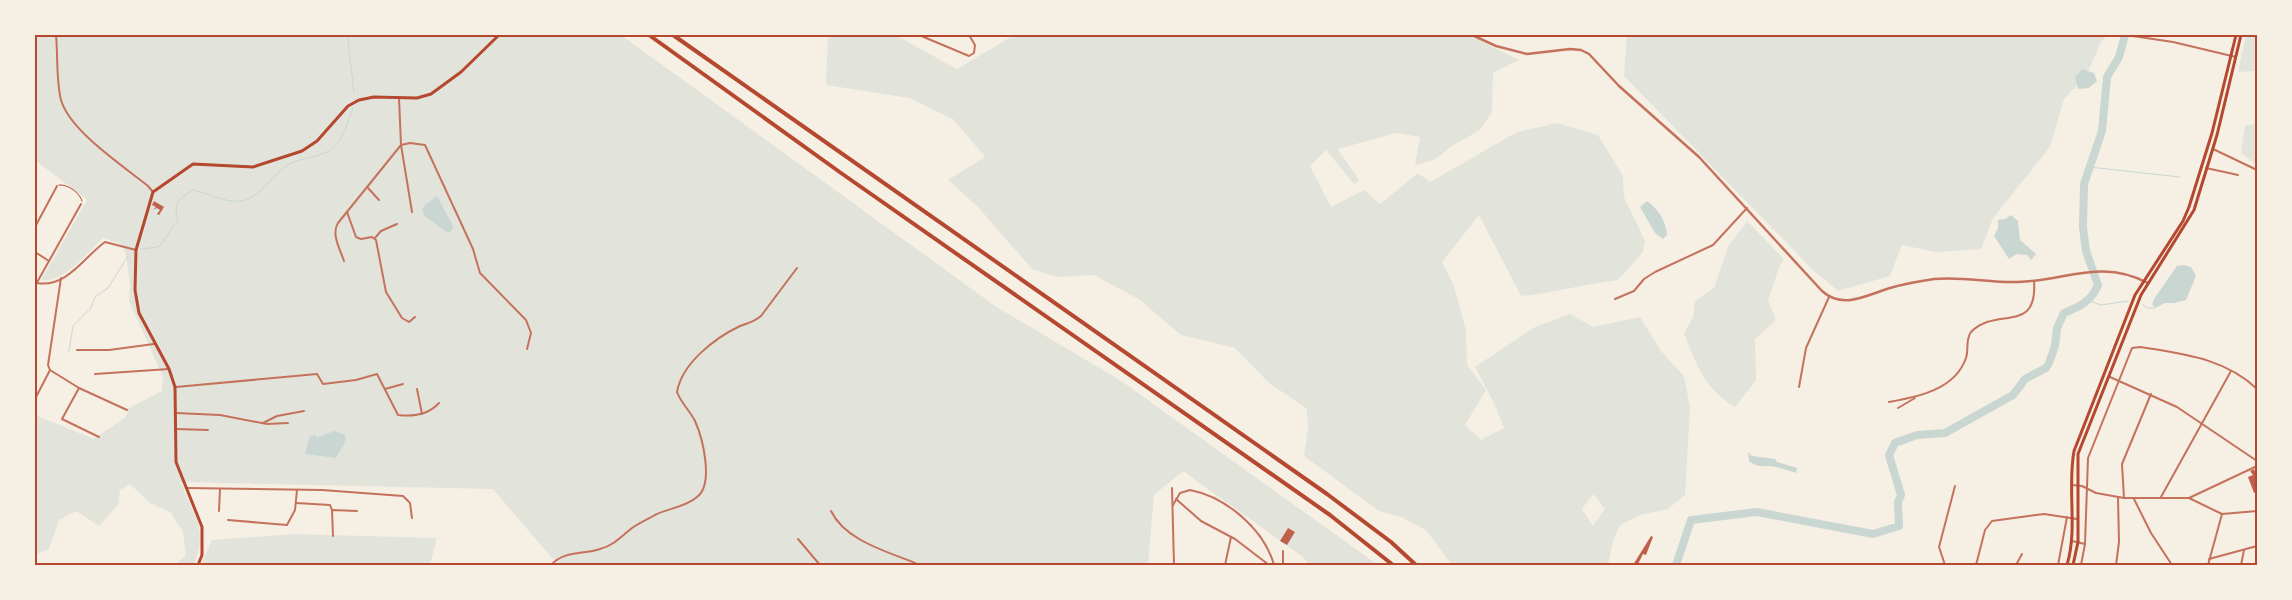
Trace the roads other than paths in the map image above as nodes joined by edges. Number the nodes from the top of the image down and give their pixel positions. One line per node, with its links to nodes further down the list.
1 (56, 35): 21 (street)
2 (499, 35): 12 (main road)
3 (649, 35): 125 (highway)
4 (673, 35): 126 (highway)
5 (919, 35): 6 (street)
6 (969, 35)
7 (1472, 35): 24 (street)
8 (2127, 35): 11 (street)
9 (2236, 35): 11 (main road)
10 (2241, 35): 11 (main road)
11 (2234, 56): 13 (main road)
12 (399, 98): 14 (street); 21 (main road)
13 (2215, 134): 15 (main road); 37 (main road)
14 (401, 145): 20 (street); 26 (street); 45 (street)
15 (2212, 149): 16 (main road); 17 (street)
16 (2206, 168): 18 (street); 39 (main road)
17 (2257, 170)
18 (2238, 175)
19 (57, 186): 28 (street)
20 (368, 188): 22 (street); 25 (street)
21 (153, 192): 30 (main road)
22 (379, 200)
23 (81, 204): 32 (street)
24 (1747, 208): 41 (street); 42 (street)
25 (347, 212): 29 (street); 33 (street)
26 (412, 212)
27 (396, 224): 29 (street)
28 (35, 227)
29 (375, 238): 43 (street)
30 (136, 250): 35 (street); 44 (main road)
31 (35, 252): 32 (street)
32 (49, 261): 38 (street)
33 (344, 261)
34 (797, 268): 117 (street)
35 (61, 278): 38 (street); 47 (street)
36 (2034, 281): 37 (street); 41 (street); 62 (street)
37 (2144, 281): 39 (street); 51 (main road)
38 (37, 283): 40 (street)
39 (2148, 283): 52 (main road)
40 (35, 286)
41 (1829, 297): 56 (street)
42 (1615, 299)
43 (415, 317)
44 (154, 344): 46 (street); 48 (main road)
45 (526, 349)
46 (77, 350)
47 (50, 370): 57 (street); 63 (street)
48 (169, 370): 50 (street); 55 (main road)
49 (2232, 371): 53 (street); 60 (street); 73 (street)
50 (95, 374)
51 (2103, 374): 52 (street); 79 (main road)
52 (2108, 376): 53 (street); 79 (main road)
53 (2118, 379): 61 (street); 83 (street)
54 (403, 384): 58 (street)
55 (175, 387): 58 (street); 69 (main road)
56 (1799, 387)
57 (79, 388): 67 (street); 76 (street)
58 (385, 389): 70 (street)
59 (417, 389): 70 (street)
60 (2257, 389)
61 (2151, 394): 73 (street); 88 (street)
62 (1918, 397): 64 (street); 66 (street)
63 (35, 399)
64 (1888, 402)
65 (439, 403): 70 (street)
66 (1898, 408)
67 (127, 410)
68 (304, 411): 71 (street)
69 (176, 413): 71 (street); 74 (main road)
70 (422, 414)
71 (264, 423): 72 (street)
72 (288, 423)
73 (2202, 424): 77 (street); 89 (street)
74 (175, 429): 75 (street); 81 (main road)
75 (208, 430)
76 (99, 437)
77 (2257, 461)
78 (2257, 466): 90 (street)
79 (2074, 485): 83 (street); 101 (main road); 102 (main road)
80 (1955, 486): 127 (street)
81 (186, 488): 84 (street); 116 (main road)
82 (1172, 488): 93 (street)
83 (2086, 488): 86 (street); 110 (street)
84 (220, 489): 85 (street); 95 (street)
85 (297, 490): 92 (street); 103 (street)
86 (2118, 497): 88 (street); 134 (street)
87 (1176, 498): 93 (street); 106 (street); 123 (street)
88 (2124, 498): 91 (street)
89 (2161, 498): 90 (street); 91 (street)
90 (2189, 498): 99 (street)
91 (2134, 499): 135 (street)
92 (296, 504): 94 (street); 104 (street)
93 (1173, 505): 120 (street)
94 (332, 510): 96 (street); 105 (street)
95 (219, 511)
96 (357, 511)
97 (832, 511): 119 (street)
98 (2257, 511): 99 (street)
99 (2222, 514): 115 (street)
100 (2067, 517): 101 (street); 128 (street); 130 (street)
101 (2072, 517): 102 (street); 108 (main road)
102 (2077, 517): 109 (main road)
103 (412, 518)
104 (228, 520)
105 (333, 536)
106 (1231, 537): 121 (street); 122 (street)
107 (798, 539): 118 (street)
108 (2072, 540): 109 (street); 131 (main road)
109 (2078, 542): 110 (street); 132 (main road)
110 (2086, 544): 133 (street)
111 (2257, 546): 113 (street)
112 (1283, 550): 124 (street)
113 (2244, 550): 115 (street); 137 (street)
114 (2022, 554): 129 (street)
115 (2209, 559): 136 (street)
116 (198, 565)
117 (551, 565)
118 (820, 565)
119 (920, 565)
120 (1174, 565)
121 (1225, 565)
122 (1269, 565)
123 (1274, 565)
124 (1283, 565)
125 (1393, 565)
126 (1416, 565)
127 (1945, 565)
128 (1976, 565)
129 (2016, 565)
130 (2058, 565)
131 (2067, 565)
132 (2073, 565)
133 (2081, 565)
134 (2116, 565)
135 (2171, 565)
136 (2208, 565)
137 (2241, 565)

